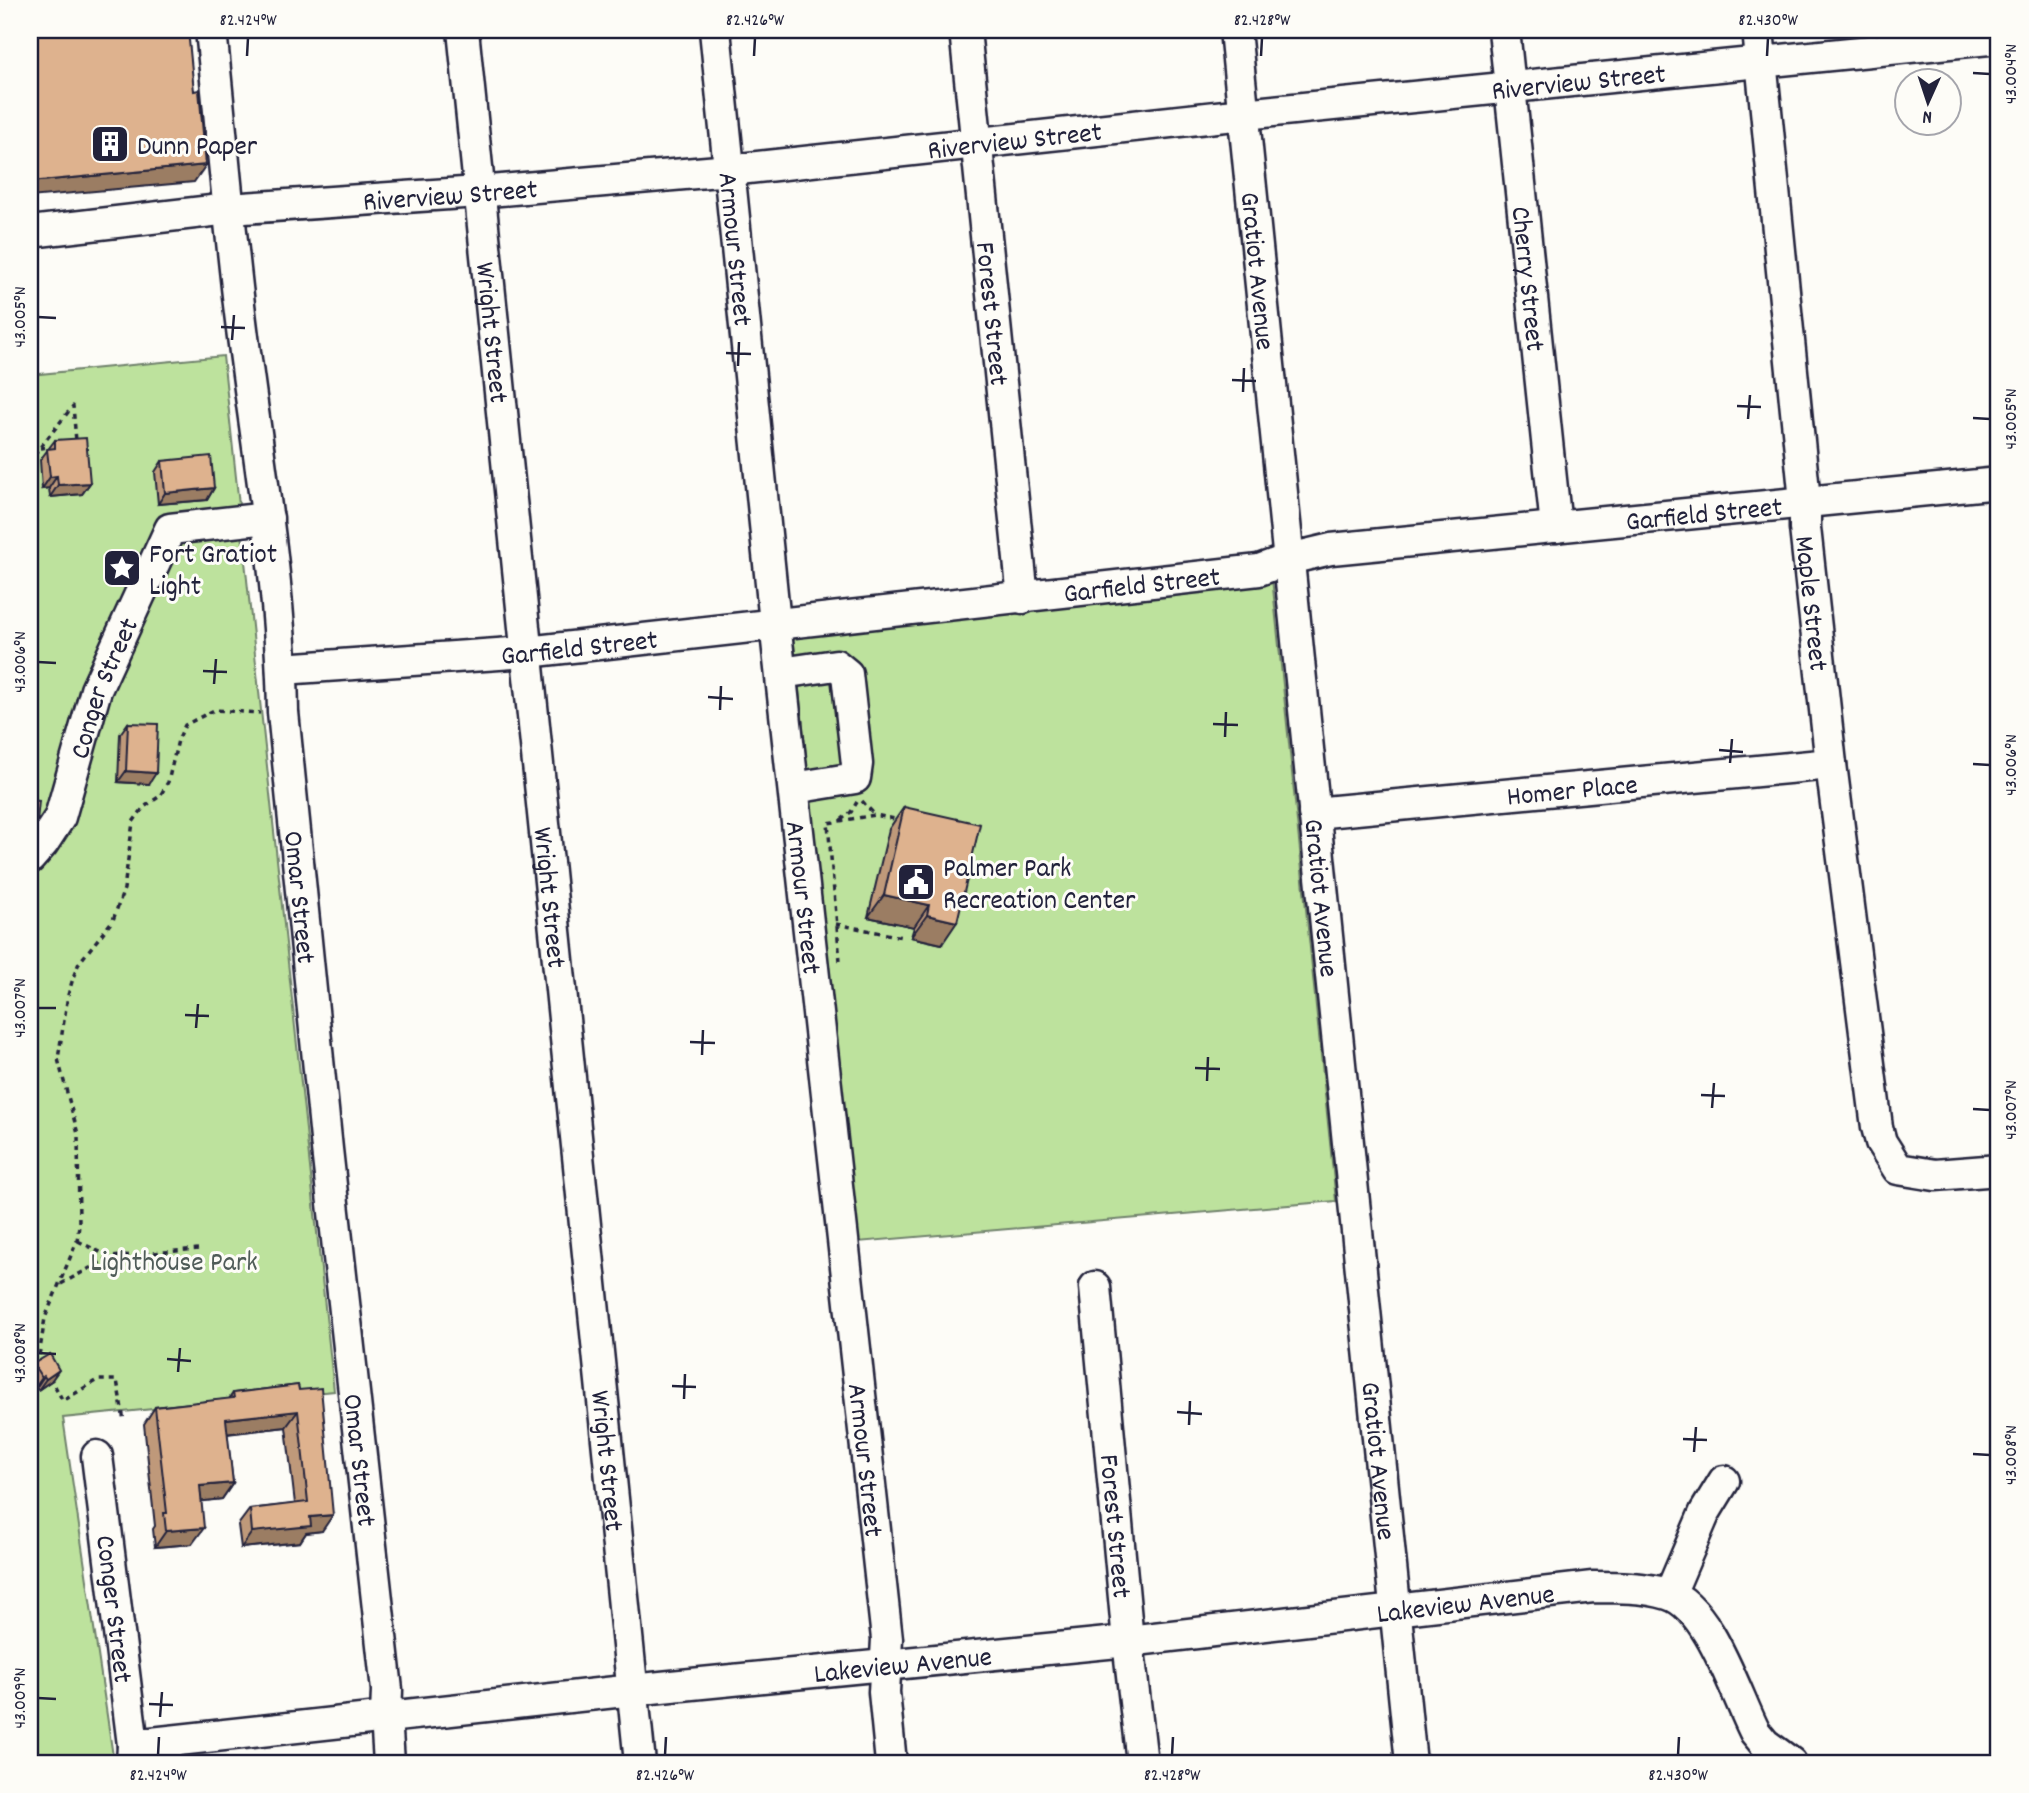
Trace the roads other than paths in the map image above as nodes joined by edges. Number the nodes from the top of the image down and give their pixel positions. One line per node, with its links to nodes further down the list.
1 (211, 30): 15 (street, Omar Street)
2 (463, 30): 14 (street, Wright Street)
3 (715, 30): 13 (street, Armour Street)
4 (965, 30): 12 (street, Forest Street)
5 (1235, 30): 11 (street, Gratiot Avenue)
6 (1504, 30): 10 (street, Cherry Street)
7 (1758, 30): 9 (street, Maple Street)
8 (1999, 38): 9 (street, Riverview Street)
9 (1761, 62): 10 (street, Riverview Street); 18 (street, Maple Street)
10 (1511, 88): 11 (street, Riverview Street); 20 (street, Cherry Street)
11 (1244, 114): 12 (street, Riverview Street); 21 (street, Gratiot Avenue)
12 (976, 142): 13 (street, Riverview Street); 22 (street, Forest Street)
13 (730, 170): 14 (street, Riverview Street); 23 (street, Armour Street)
14 (478, 192): 15 (street, Riverview Street); 24 (street, Wright Street)
15 (229, 209): 16 (street, Riverview Street); 19 (street, Omar Street)
16 (30, 232)
17 (1999, 482): 18 (street, Garfield Street)
18 (1805, 501): 20 (street, Garfield Street); 27 (street, Maple Street)
19 (268, 518): 25 (street, Omar Street); 30 (street, Conger Street)
20 (1556, 527): 21 (street, Garfield Street)
21 (1289, 559): 22 (street, Garfield Street); 29 (street, Gratiot Avenue)
22 (1023, 598): 23 (street, Garfield Street)
23 (775, 623): 24 (street, Garfield Street); 26 (street, Armour Street)
24 (527, 652): 25 (street, Garfield Street); 39 (street, Wright Street)
25 (282, 669): 40 (street, Omar Street)
26 (781, 673): 28 (street, Armour Street); 28 (street)
27 (1831, 764): 29 (street, Homer Place); 31 (street, Maple Street)
28 (794, 788): 38 (street, Armour Street)
29 (1314, 813): 36 (street, Gratiot Avenue)
30 (30, 858)
31 (1999, 1170)
32 (1095, 1287): 37 (street, Forest Street)
33 (97, 1456): 41 (street, Conger Street)
34 (1724, 1481): 35 (street)
35 (1670, 1594): 36 (street, Lakeview Avenue); 47 (street, Lakeview Avenue)
36 (1396, 1610): 37 (street, Lakeview Avenue); 46 (street, Gratiot Avenue)
37 (1128, 1641): 38 (street, Lakeview Avenue); 45 (street, Forest Street)
38 (886, 1664): 39 (street, Lakeview Avenue); 44 (street, Armour Street)
39 (633, 1691): 40 (street, Lakeview Avenue); 43 (street, Wright Street)
40 (386, 1716): 41 (street, Lakeview Avenue); 42 (street, Omar Street)
41 (132, 1754)
42 (390, 1763)
43 (640, 1763)
44 (891, 1763)
45 (1142, 1763)
46 (1411, 1763)
47 (1791, 1763)

